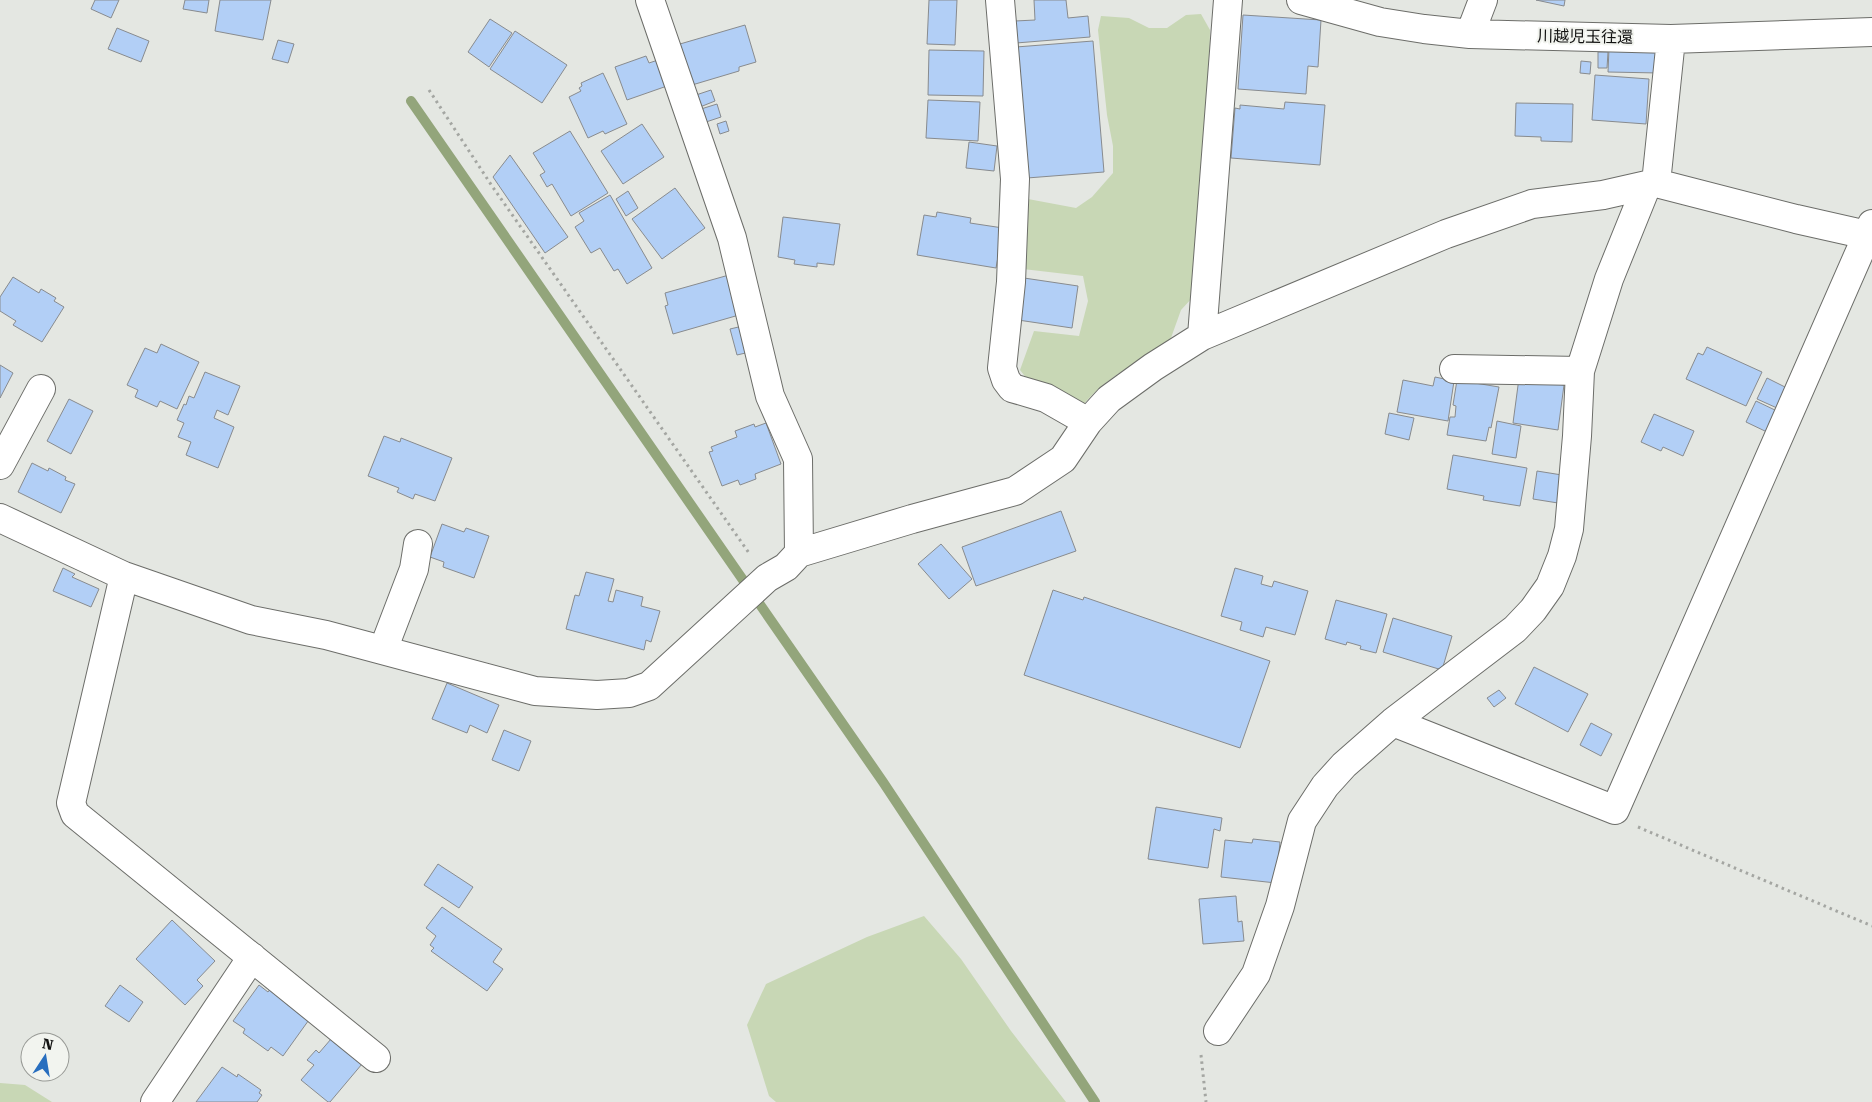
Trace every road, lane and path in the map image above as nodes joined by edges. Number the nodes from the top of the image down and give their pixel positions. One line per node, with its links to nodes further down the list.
1 (650, 0): 20 (street)
2 (1000, 0): 16 (street)
3 (1228, 0): 12 (street)
4 (1301, 0): 7 (street, 川越児玉往還)
5 (1483, 0): 7 (street)
6 (1872, 32): 8 (street, 川越児玉往還)
7 (1470, 34): 8 (street, 川越児玉往還)
8 (1671, 38): 10 (street)
9 (429, 90): 22 (path)
10 (1652, 184): 11 (street); 12 (street); 14 (street)
11 (1870, 232): 25 (street)
12 (1202, 336): 16 (street)
13 (1454, 369): 14 (street)
14 (1580, 371): 24 (street)
15 (41, 389): 17 (street)
16 (1088, 422): 20 (street)
17 (0, 465)
18 (0, 518): 21 (street)
19 (418, 544): 23 (street)
20 (799, 553): 22 (street)
21 (124, 576): 23 (street); 27 (street)
22 (767, 578): 23 (street)
23 (383, 650)
24 (1393, 722): 25 (street); 28 (street)
25 (1615, 810): 26 (path)
26 (1872, 926)
27 (252, 956): 29 (street); 30 (street)
28 (1218, 1031): 31 (path)
29 (376, 1058)
30 (155, 1102)
31 (1206, 1102)

